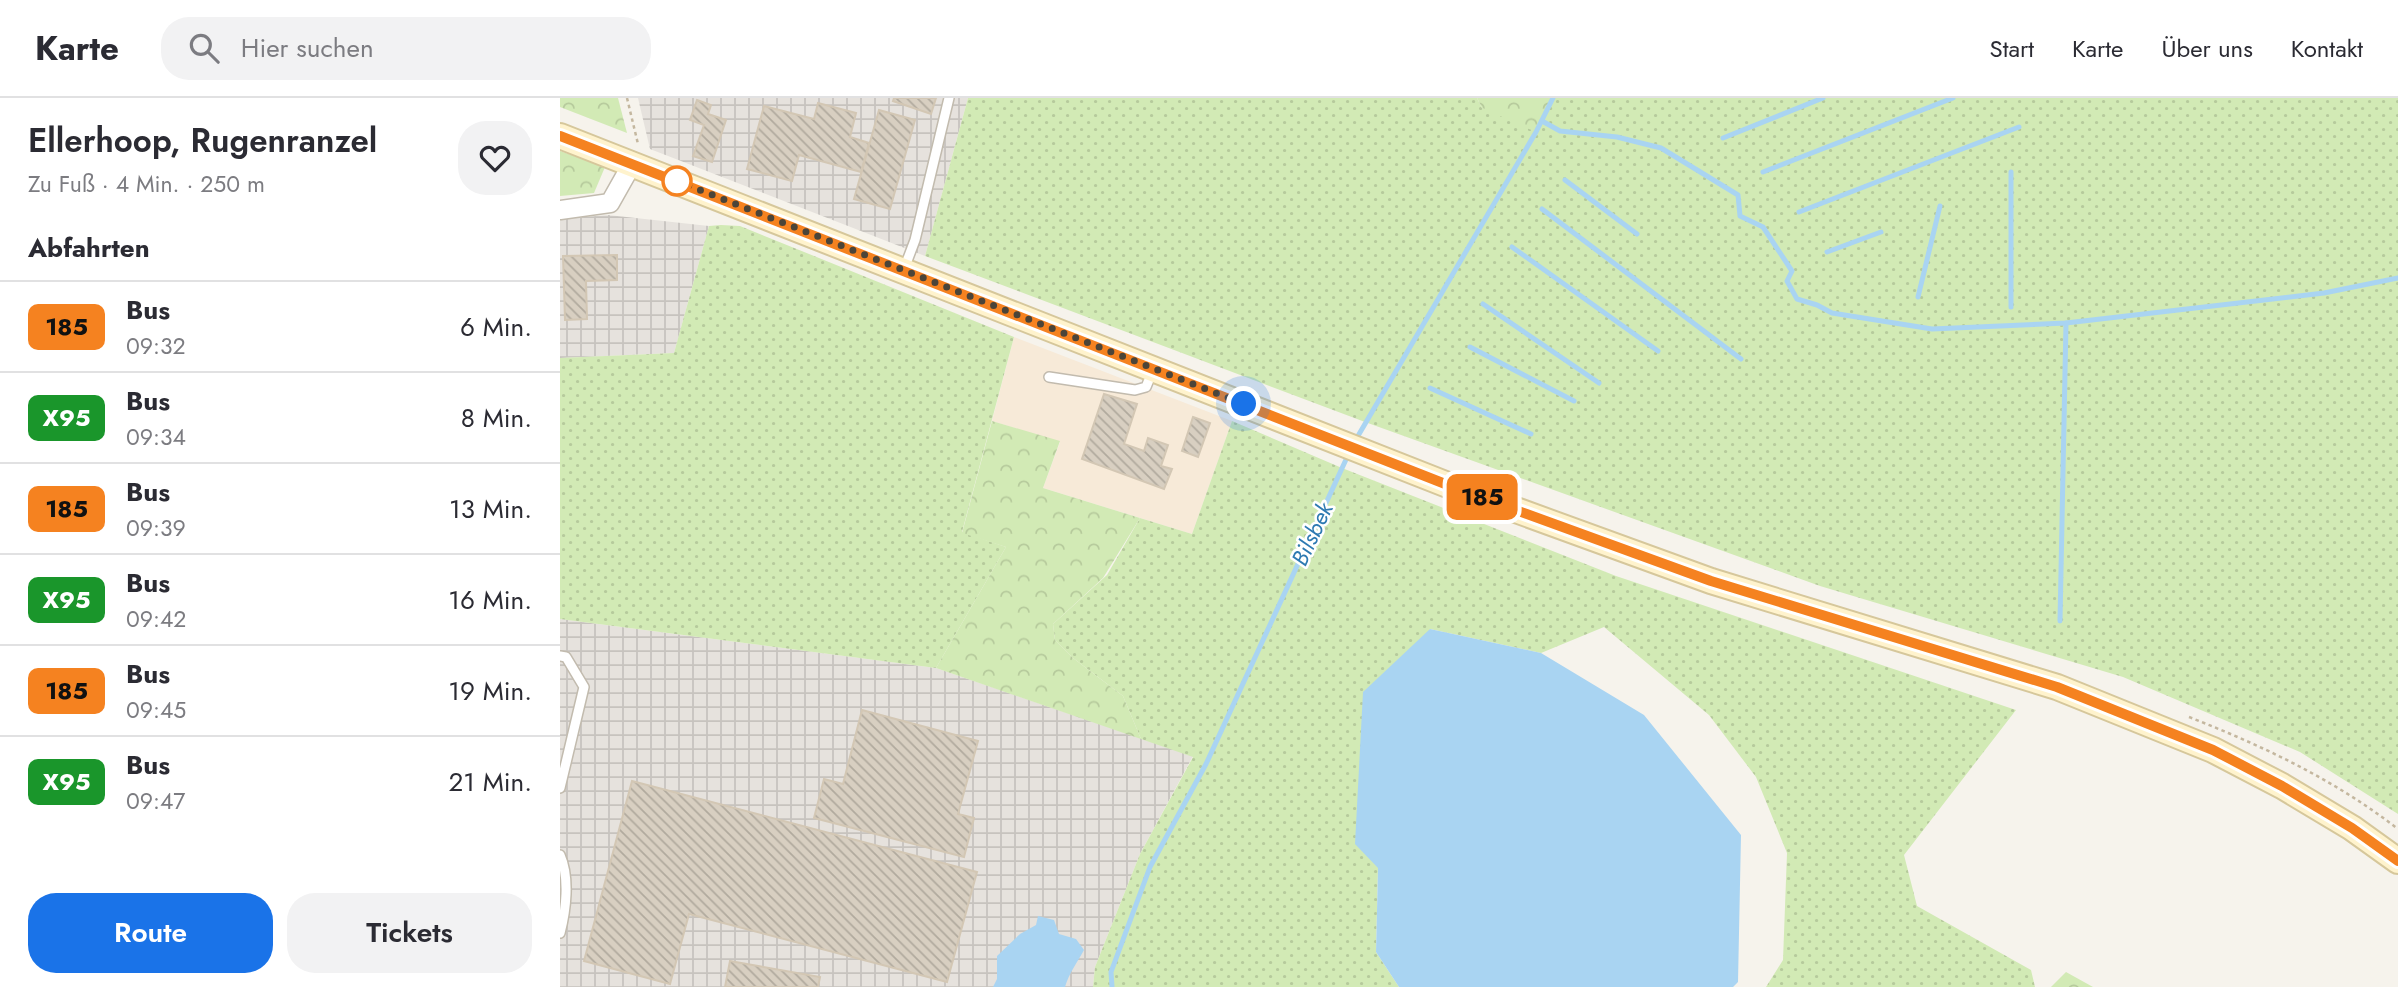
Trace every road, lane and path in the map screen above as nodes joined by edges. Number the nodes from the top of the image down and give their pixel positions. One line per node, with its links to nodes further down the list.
1 (627, 98): 4 (path)
2 (949, 98): 6 (lane)
3 (560, 136): 4 (street)
4 (632, 164): 5 (street); 6 (street)
5 (560, 210)
6 (904, 270): 7 (street)
7 (1153, 369): 8 (lane); 12 (street)
8 (1049, 377)
9 (560, 656): 10 (lane)
10 (560, 788)
11 (560, 855): 13 (lane)
12 (2398, 861)
13 (560, 933)

